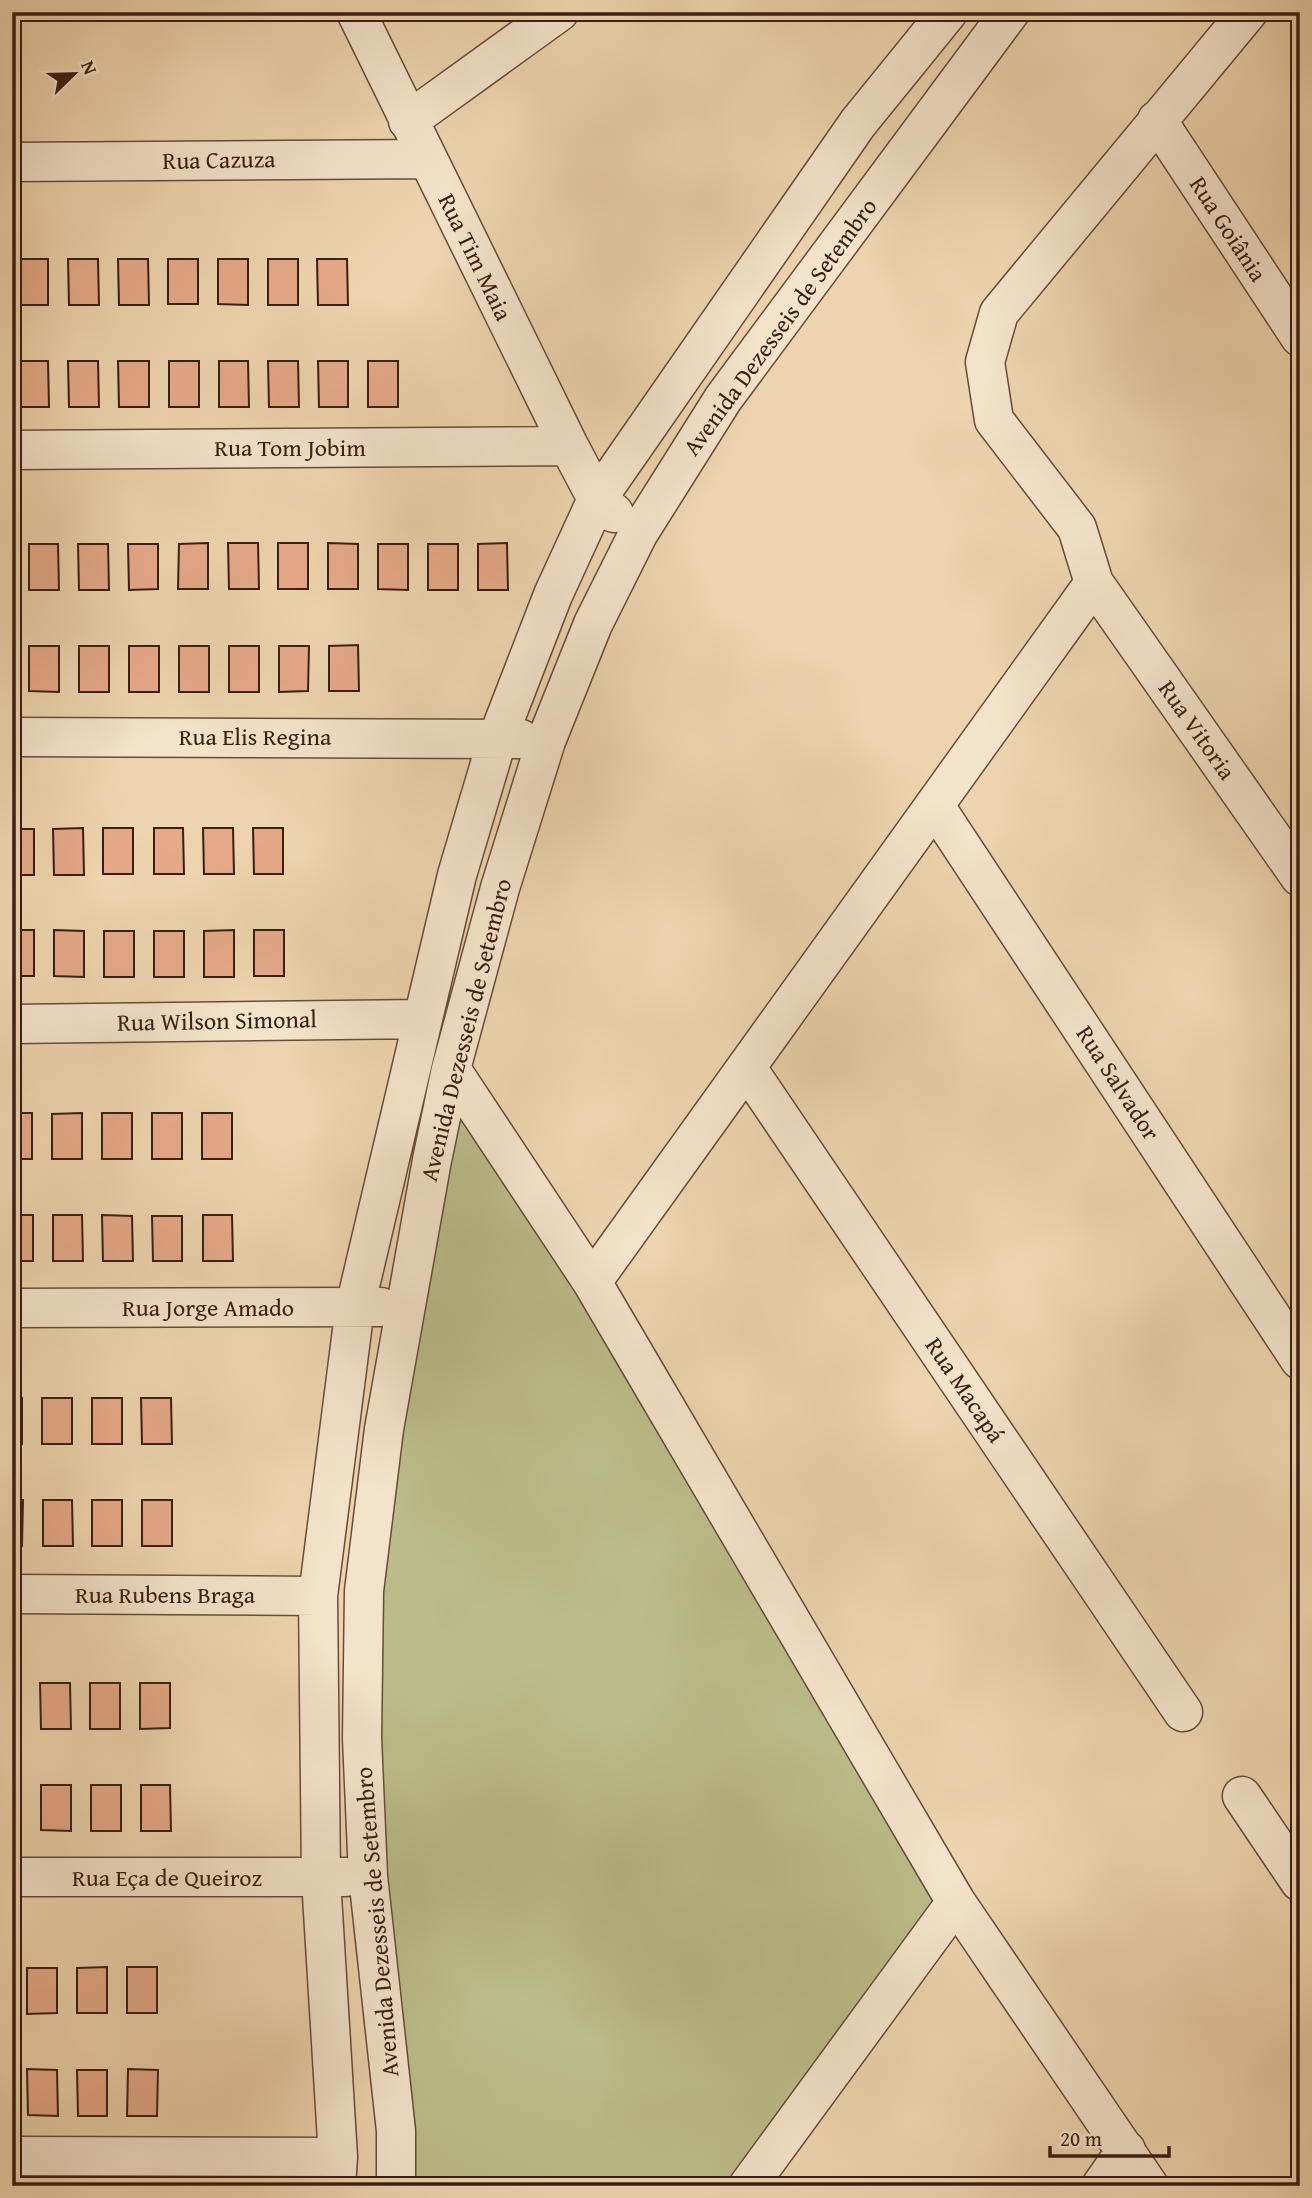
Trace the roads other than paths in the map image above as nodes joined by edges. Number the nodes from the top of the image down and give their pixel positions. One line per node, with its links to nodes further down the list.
1 (356, 12): 7 (street, Rua Tim Maia)
2 (559, 12): 7 (street)
3 (948, 12): 13 (street, Avenida Dezesseis de Setembro)
4 (1010, 12): 14 (street, Avenida Dezesseis de Setembro)
5 (1248, 12): 6 (street, Rua Vitoria)
6 (1157, 120): 10 (street, Rua Goiânia); 15 (street, Rua Vitoria)
7 (408, 121): 8 (street, Rua Tim Maia)
8 (426, 159): 9 (street, Rua Cazuza); 11 (street, Rua Tim Maia)
9 (12, 162)
10 (1300, 337)
11 (569, 446): 12 (street, Rua Tom Jobim); 13 (street, Rua Tim Maia)
12 (12, 450)
13 (597, 499): 14 (street); 17 (street, Avenida Dezesseis de Setembro)
14 (638, 534): 18 (street, Avenida Dezesseis de Setembro)
15 (1094, 583): 19 (street); 20 (street, Rua Vitoria)
16 (12, 737): 17 (street, Rua Elis Regina)
17 (498, 737): 18 (street, Rua Elis Regina); 21 (street, Avenida Dezesseis de Setembro)
18 (546, 741): 24 (street, Avenida Dezesseis de Setembro)
19 (935, 806): 23 (street); 29 (street, Rua Salvador)
20 (1300, 877)
21 (422, 1019): 22 (street, Rua Wilson Simonal); 26 (street, Avenida Dezesseis de Setembro)
22 (12, 1024)
23 (747, 1068): 25 (street); 32 (street, Rua Macapá)
24 (451, 1069): 25 (street); 27 (street, Avenida Dezesseis de Setembro)
25 (592, 1282): 38 (street)
26 (355, 1307): 27 (street, Rua Jorge Amado); 28 (street, Rua Jorge Amado); 31 (street, Avenida Dezesseis de Setembro)
27 (404, 1307): 34 (street, Avenida Dezesseis de Setembro)
28 (12, 1308)
29 (1300, 1360)
30 (12, 1594): 31 (street, Rua Rubens Braga)
31 (318, 1596): 36 (street, Avenida Dezesseis de Setembro)
32 (1182, 1712)
33 (1242, 1796): 37 (street)
34 (368, 1876): 36 (street, Rua Eça de Queiroz); 42 (street, Avenida Dezesseis de Setembro)
35 (12, 1877): 36 (street, Rua Eça de Queiroz)
36 (321, 1879): 41 (street, Avenida Dezesseis de Setembro)
37 (1300, 1882)
38 (956, 1902): 39 (street); 43 (street)
39 (1126, 2150): 44 (street); 45 (street)
40 (12, 2156): 41 (street)
41 (337, 2172)
42 (396, 2186)
43 (748, 2186)
44 (1101, 2186)
45 (1149, 2186)

